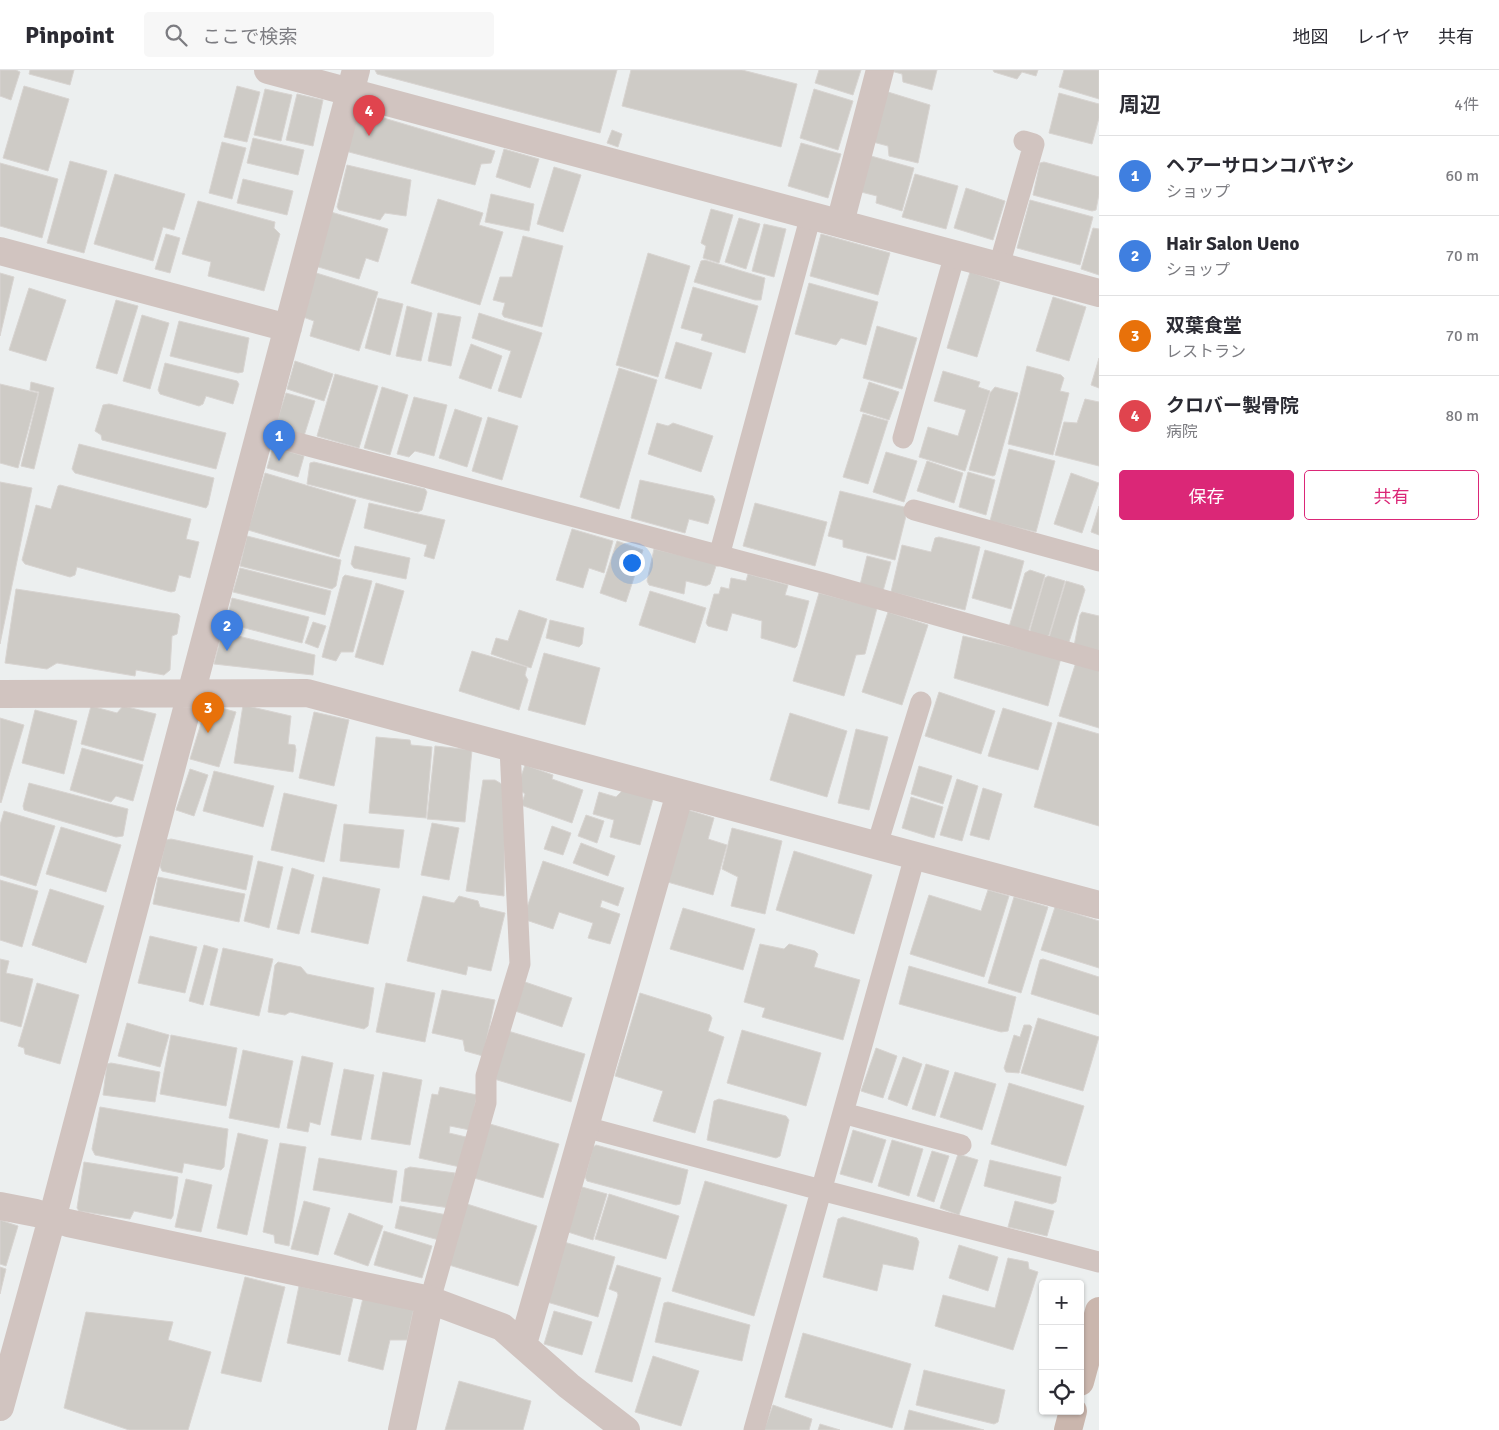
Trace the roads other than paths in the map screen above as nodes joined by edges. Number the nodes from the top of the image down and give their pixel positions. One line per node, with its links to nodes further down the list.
1 (268, 70): 3 (street)
2 (880, 70): 6 (street)
3 (353, 81): 5 (street); 11 (street)
4 (1024, 141): 9 (lane)
5 (811, 216): 6 (street); 15 (lane)
6 (840, 223): 8 (street)
7 (0, 251): 11 (street)
8 (956, 254): 9 (street); 13 (lane)
9 (999, 266): 10 (street)
10 (1099, 292)
11 (288, 328): 12 (street)
12 (260, 433): 15 (lane); 18 (street)
13 (903, 438)
14 (914, 510): 16 (lane)
15 (719, 556): 17 (lane)
16 (1099, 561)
17 (1099, 661)
18 (191, 693): 19 (street); 21 (street); 31 (street)
19 (0, 694)
20 (921, 702): 23 (lane)
21 (510, 748): 22 (street); 33 (lane)
22 (680, 793): 23 (street); 27 (street)
23 (877, 845): 24 (street)
24 (915, 856): 25 (street); 26 (lane)
25 (1099, 905)
26 (843, 1113): 28 (lane); 29 (lane)
27 (585, 1127): 29 (lane); 35 (street)
28 (961, 1145)
29 (821, 1190): 32 (lane); 41 (lane)
30 (0, 1206): 31 (street)
31 (51, 1219): 33 (street); 37 (street)
32 (1099, 1262)
33 (430, 1300): 35 (street); 39 (street)
34 (1099, 1311): 36 (main road)
35 (523, 1344): 40 (street)
36 (1083, 1370)
37 (0, 1407)
38 (1071, 1415): 42 (main road)
39 (402, 1430)
40 (626, 1430)
41 (754, 1430)
42 (1068, 1430)

